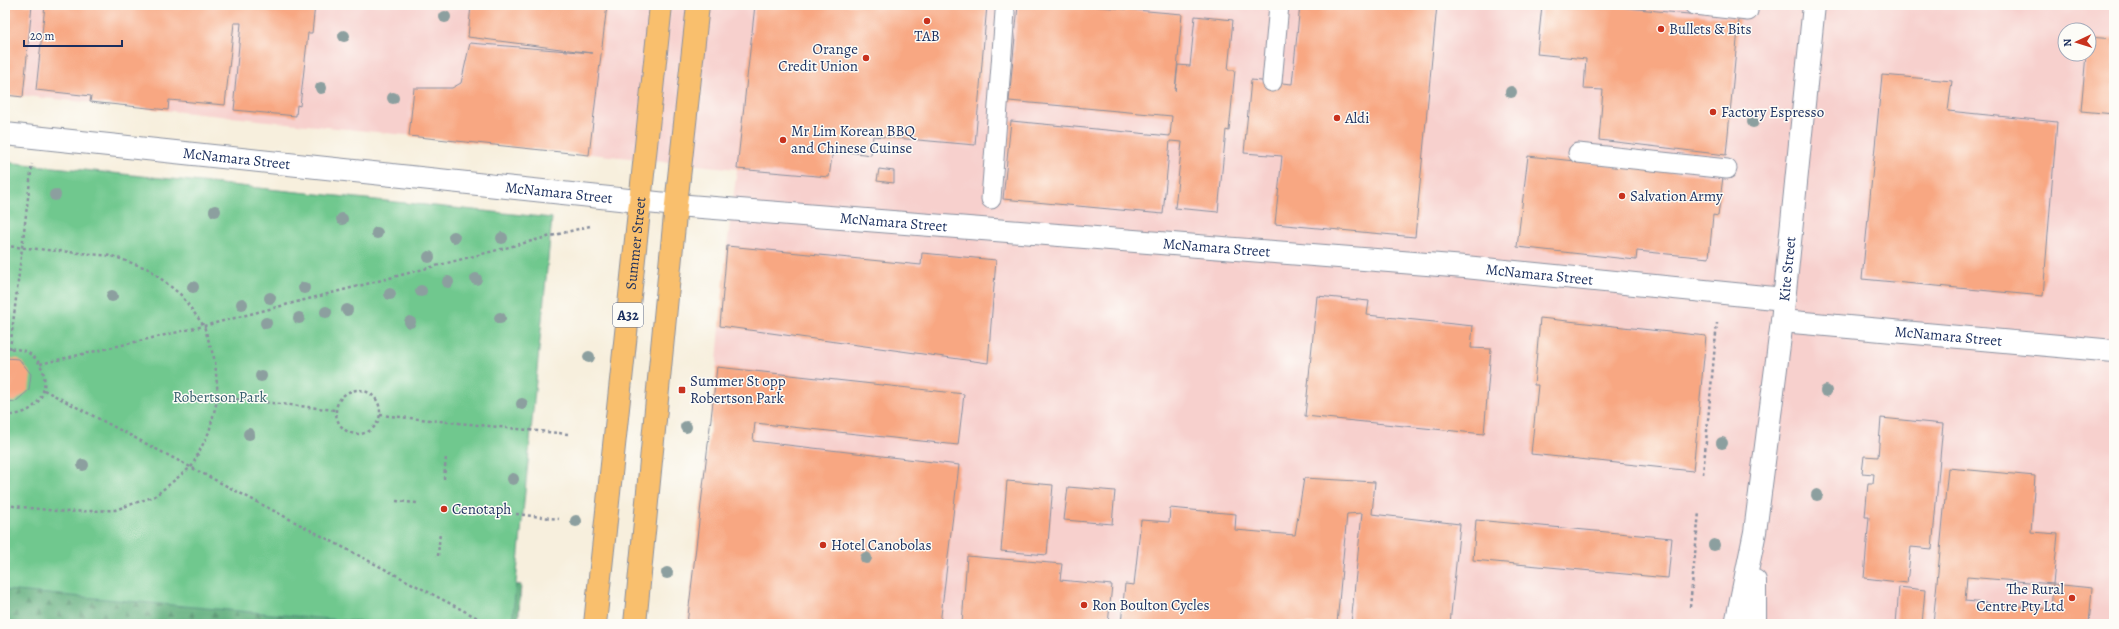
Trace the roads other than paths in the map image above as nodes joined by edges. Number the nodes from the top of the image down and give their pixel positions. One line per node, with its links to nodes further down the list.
1 (661, 5): 13 (highway, Summer Street / A32)
2 (698, 5): 14 (highway, A32)
3 (1279, 5): 8 (lane)
4 (1694, 5): 6 (lane)
5 (1814, 5): 15 (street, Kite Street)
6 (1748, 11)
7 (1006, 12): 12 (lane)
8 (1272, 82)
9 (5, 134): 13 (street, McNamara Street)
10 (1578, 152): 11 (lane)
11 (1728, 169)
12 (991, 199)
13 (641, 201): 14 (street, McNamara Street); 19 (highway, Summer Street / A32)
14 (676, 205): 15 (street, McNamara Street); 20 (highway, A32)
15 (1784, 299): 16 (street, Kite Street)
16 (1782, 321): 17 (street, McNamara Street); 18 (street, Kite Street)
17 (2114, 351)
18 (1754, 532): 21 (street, Kite Street); 22 (street, Kite Street)
19 (595, 624)
20 (635, 624)
21 (1736, 624)
22 (1755, 624)

